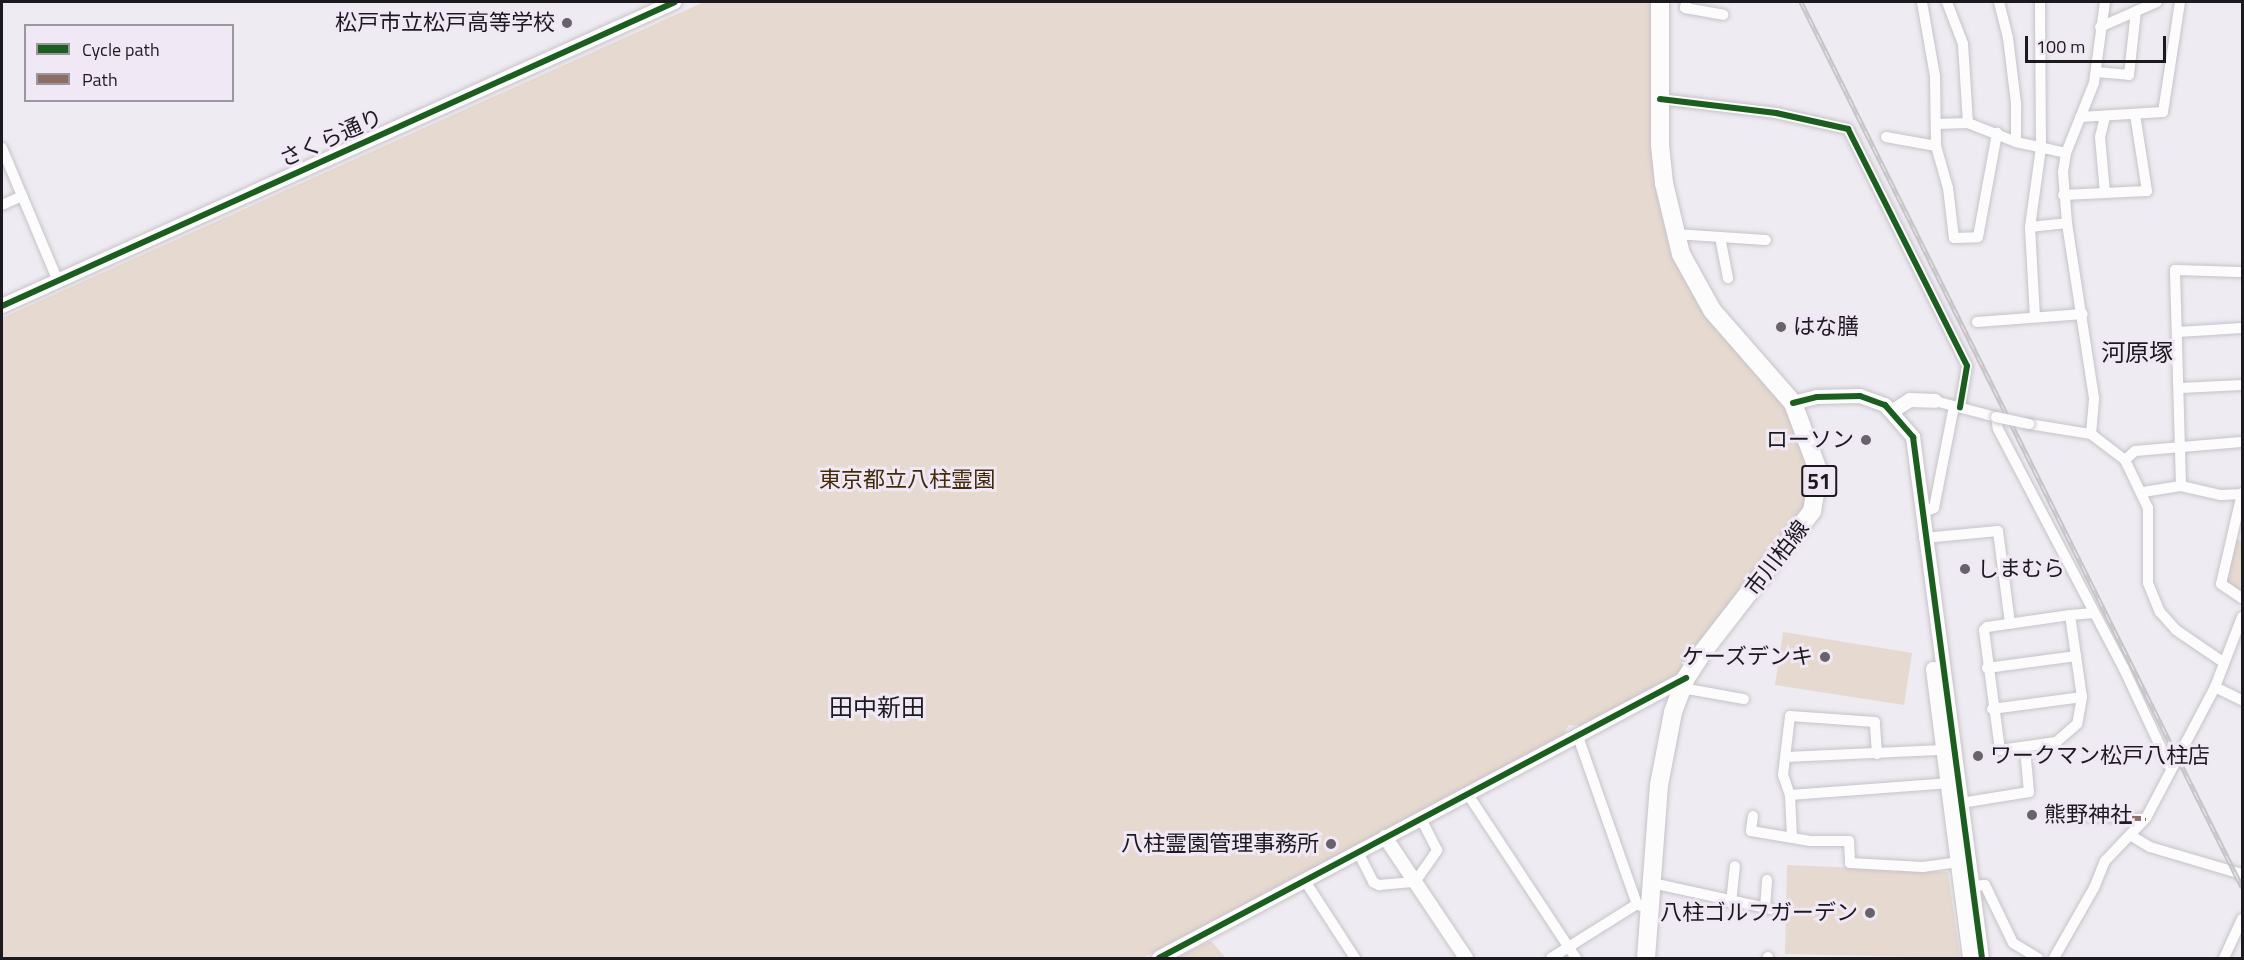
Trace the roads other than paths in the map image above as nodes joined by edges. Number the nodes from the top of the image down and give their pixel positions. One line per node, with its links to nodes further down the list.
1 (675, 2): 39 (street, さくら通り)
2 (1660, 2): 15 (main road, 市川柏線 / 51)
3 (1686, 2): 12 (street)
4 (1922, 2): 20 (street)
5 (1947, 2): 19 (street)
6 (1999, 2): 23 (street)
7 (2040, 2): 26 (street)
8 (2105, 2): 13 (street)
9 (2157, 2): 11 (street)
10 (2180, 2): 16 (street)
11 (2136, 11): 13 (street); 14 (street)
12 (1723, 15)
13 (2100, 27): 14 (street)
14 (2096, 72): 17 (street)
15 (1660, 99): 34 (main road, 市川柏線 / 51); 50 (street)
16 (2135, 114): 18 (street); 28 (street)
17 (2080, 117): 18 (street); 27 (street)
18 (2104, 117): 28 (street)
19 (1968, 123): 20 (street); 21 (street)
20 (1937, 124): 24 (street)
21 (1997, 133): 23 (street); 24 (street)
22 (1886, 137): 24 (street)
23 (2016, 142): 26 (street)
24 (1936, 146)
25 (2, 148): 30 (street)
26 (2041, 148): 27 (street); 33 (street)
27 (2066, 153): 29 (street)
28 (2105, 193): 29 (street)
29 (2063, 195): 32 (street)
30 (22, 196): 31 (street); 39 (street)
31 (2, 205)
32 (2067, 223): 33 (street); 41 (street)
33 (2030, 227): 42 (street)
34 (1675, 234): 35 (street); 49 (main road, 市川柏線 / 51)
35 (1720, 237): 36 (street); 38 (street)
36 (1766, 240)
37 (2242, 272): 45 (street)
38 (1728, 278)
39 (58, 281): 40 (street, さくら通り)
40 (2, 306)
41 (2083, 314): 42 (street); 53 (street)
42 (2035, 317): 43 (street)
43 (1977, 322)
44 (2242, 328): 45 (street)
45 (2178, 332): 47 (street)
46 (2242, 385): 47 (street)
47 (2180, 388): 55 (street)
48 (1935, 401): 50 (street); 51 (street)
49 (1793, 404): 51 (street); 72 (main road, 市川柏線 / 51)
50 (1957, 406): 52 (street); 61 (street)
51 (1893, 411): 61 (street); 80 (street)
52 (1996, 417): 53 (street, bridge); 65 (street)
53 (2091, 434): 57 (street)
54 (2242, 442): 55 (street); 56 (street)
55 (2181, 447): 57 (street); 58 (street)
56 (2242, 454)
57 (2125, 460): 59 (street)
58 (2181, 486): 59 (street); 60 (street)
59 (2143, 492): 70 (street)
60 (2242, 493): 62 (street)
61 (1922, 513): 63 (street)
62 (2238, 532): 64 (street)
63 (1924, 538): 68 (street); 87 (street)
64 (2242, 598)
65 (2094, 613): 66 (street); 83 (street)
66 (2070, 615): 68 (street); 69 (street)
67 (2242, 616): 70 (street)
68 (2010, 623): 71 (street)
69 (2076, 656): 71 (street); 74 (street)
70 (2223, 662): 73 (street)
71 (1987, 668): 77 (street)
72 (1684, 683): 75 (street); 78 (street); 102 (main road, 市川柏線 / 51)
73 (2215, 687): 76 (street); 83 (street)
74 (2082, 697): 77 (street); 79 (street)
75 (1744, 699)
76 (2242, 700)
77 (1992, 709): 79 (street)
78 (1577, 734): 85 (street); 105 (street)
79 (2025, 748): 87 (street)
80 (1943, 750): 81 (street); 84 (street)
81 (1877, 754): 82 (street); 82 (street)
82 (1786, 757): 86 (street)
83 (2170, 768): 91 (street)
84 (1948, 783): 86 (street); 96 (street)
85 (1467, 793): 90 (street); 107 (street)
86 (1790, 795): 94 (street)
87 (1961, 803): 103 (street)
88 (1753, 816): 94 (street)
89 (2051, 817): 91 (street)
90 (1421, 818): 93 (street); 101 (street)
91 (2146, 818): 92 (street)
92 (2130, 835): 98 (street); 117 (street)
93 (1386, 837): 95 (street); 101 (street)
94 (1792, 838): 96 (street)
95 (1358, 852): 100 (street); 101 (street)
96 (1958, 862): 114 (street)
97 (1735, 866): 104 (street)
98 (2242, 874)
99 (1767, 880): 104 (street)
100 (1305, 881): 108 (street); 109 (street)
101 (1415, 882): 110 (street)
102 (1652, 884): 104 (street); 105 (main road, 市川柏線 / 51)
103 (1972, 886): 115 (street); 116 (street)
104 (1731, 903)
105 (1643, 907): 107 (street); 113 (main road, 市川柏線 / 51)
106 (2241, 928): 118 (street)
107 (1568, 947): 111 (street); 112 (street)
108 (1159, 958)
109 (1355, 958)
110 (1466, 958)
111 (1551, 958)
112 (1576, 958)
113 (1646, 958)
114 (1970, 958)
115 (1982, 958)
116 (2038, 958)
117 (2054, 958)
118 (2224, 958)

